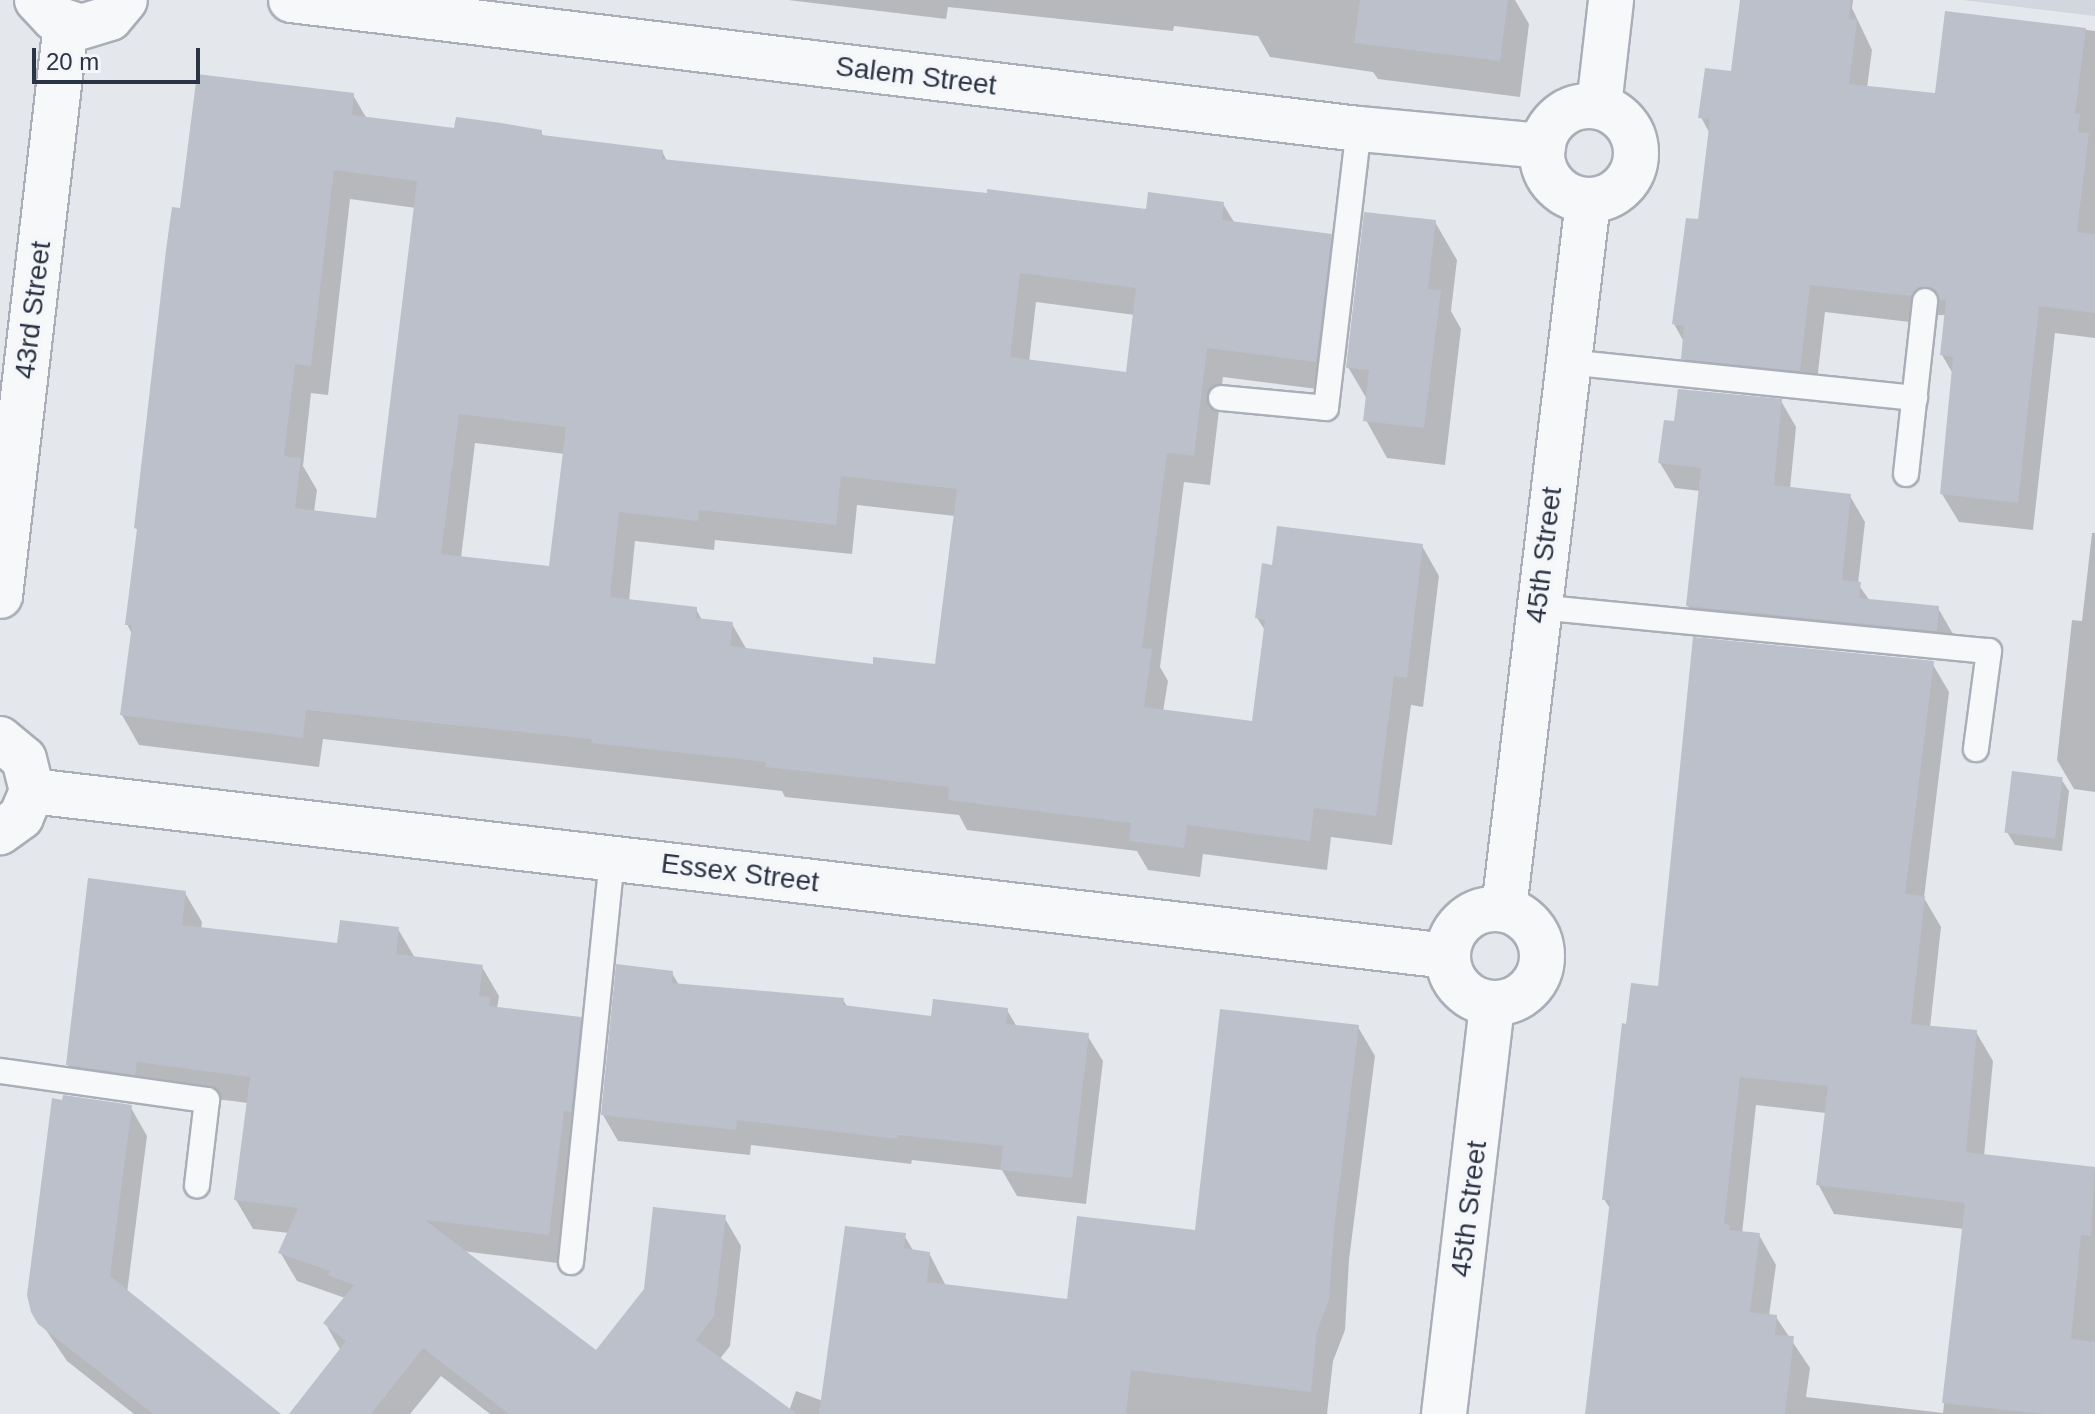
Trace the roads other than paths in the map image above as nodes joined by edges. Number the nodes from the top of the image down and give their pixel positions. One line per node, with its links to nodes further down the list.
1 (125, 0): 4 (street)
2 (291, 0): 6 (street, Salem Street)
3 (1611, 0): 5 (street)
4 (52, 12): 11 (street, 43rd Street)
5 (1599, 106): 7 (street); 8 (street)
6 (1359, 129): 7 (street, Salem Street); 12 (lane)
7 (1543, 146): 8 (street)
8 (1588, 201): 10 (street, 45th Street)
9 (1925, 301): 13 (lane)
10 (1567, 362): 13 (lane); 16 (street, 45th Street)
11 (13, 364): 15 (street, 43rd Street)
12 (1221, 398)
13 (1915, 398): 14 (lane)
14 (1906, 474)
15 (0, 596)
16 (1538, 607): 18 (lane); 22 (street, 45th Street)
17 (0, 739): 19 (street)
18 (1976, 749)
19 (32, 791): 20 (street); 21 (street, Essex Street)
20 (0, 832)
21 (612, 858): 23 (street, Essex Street); 27 (lane)
22 (1504, 909): 23 (street); 24 (street)
23 (1447, 956): 24 (street)
24 (1492, 1004): 28 (street, 45th Street)
25 (0, 1071): 26 (lane)
26 (197, 1185)
27 (571, 1262)
28 (1444, 1414)

